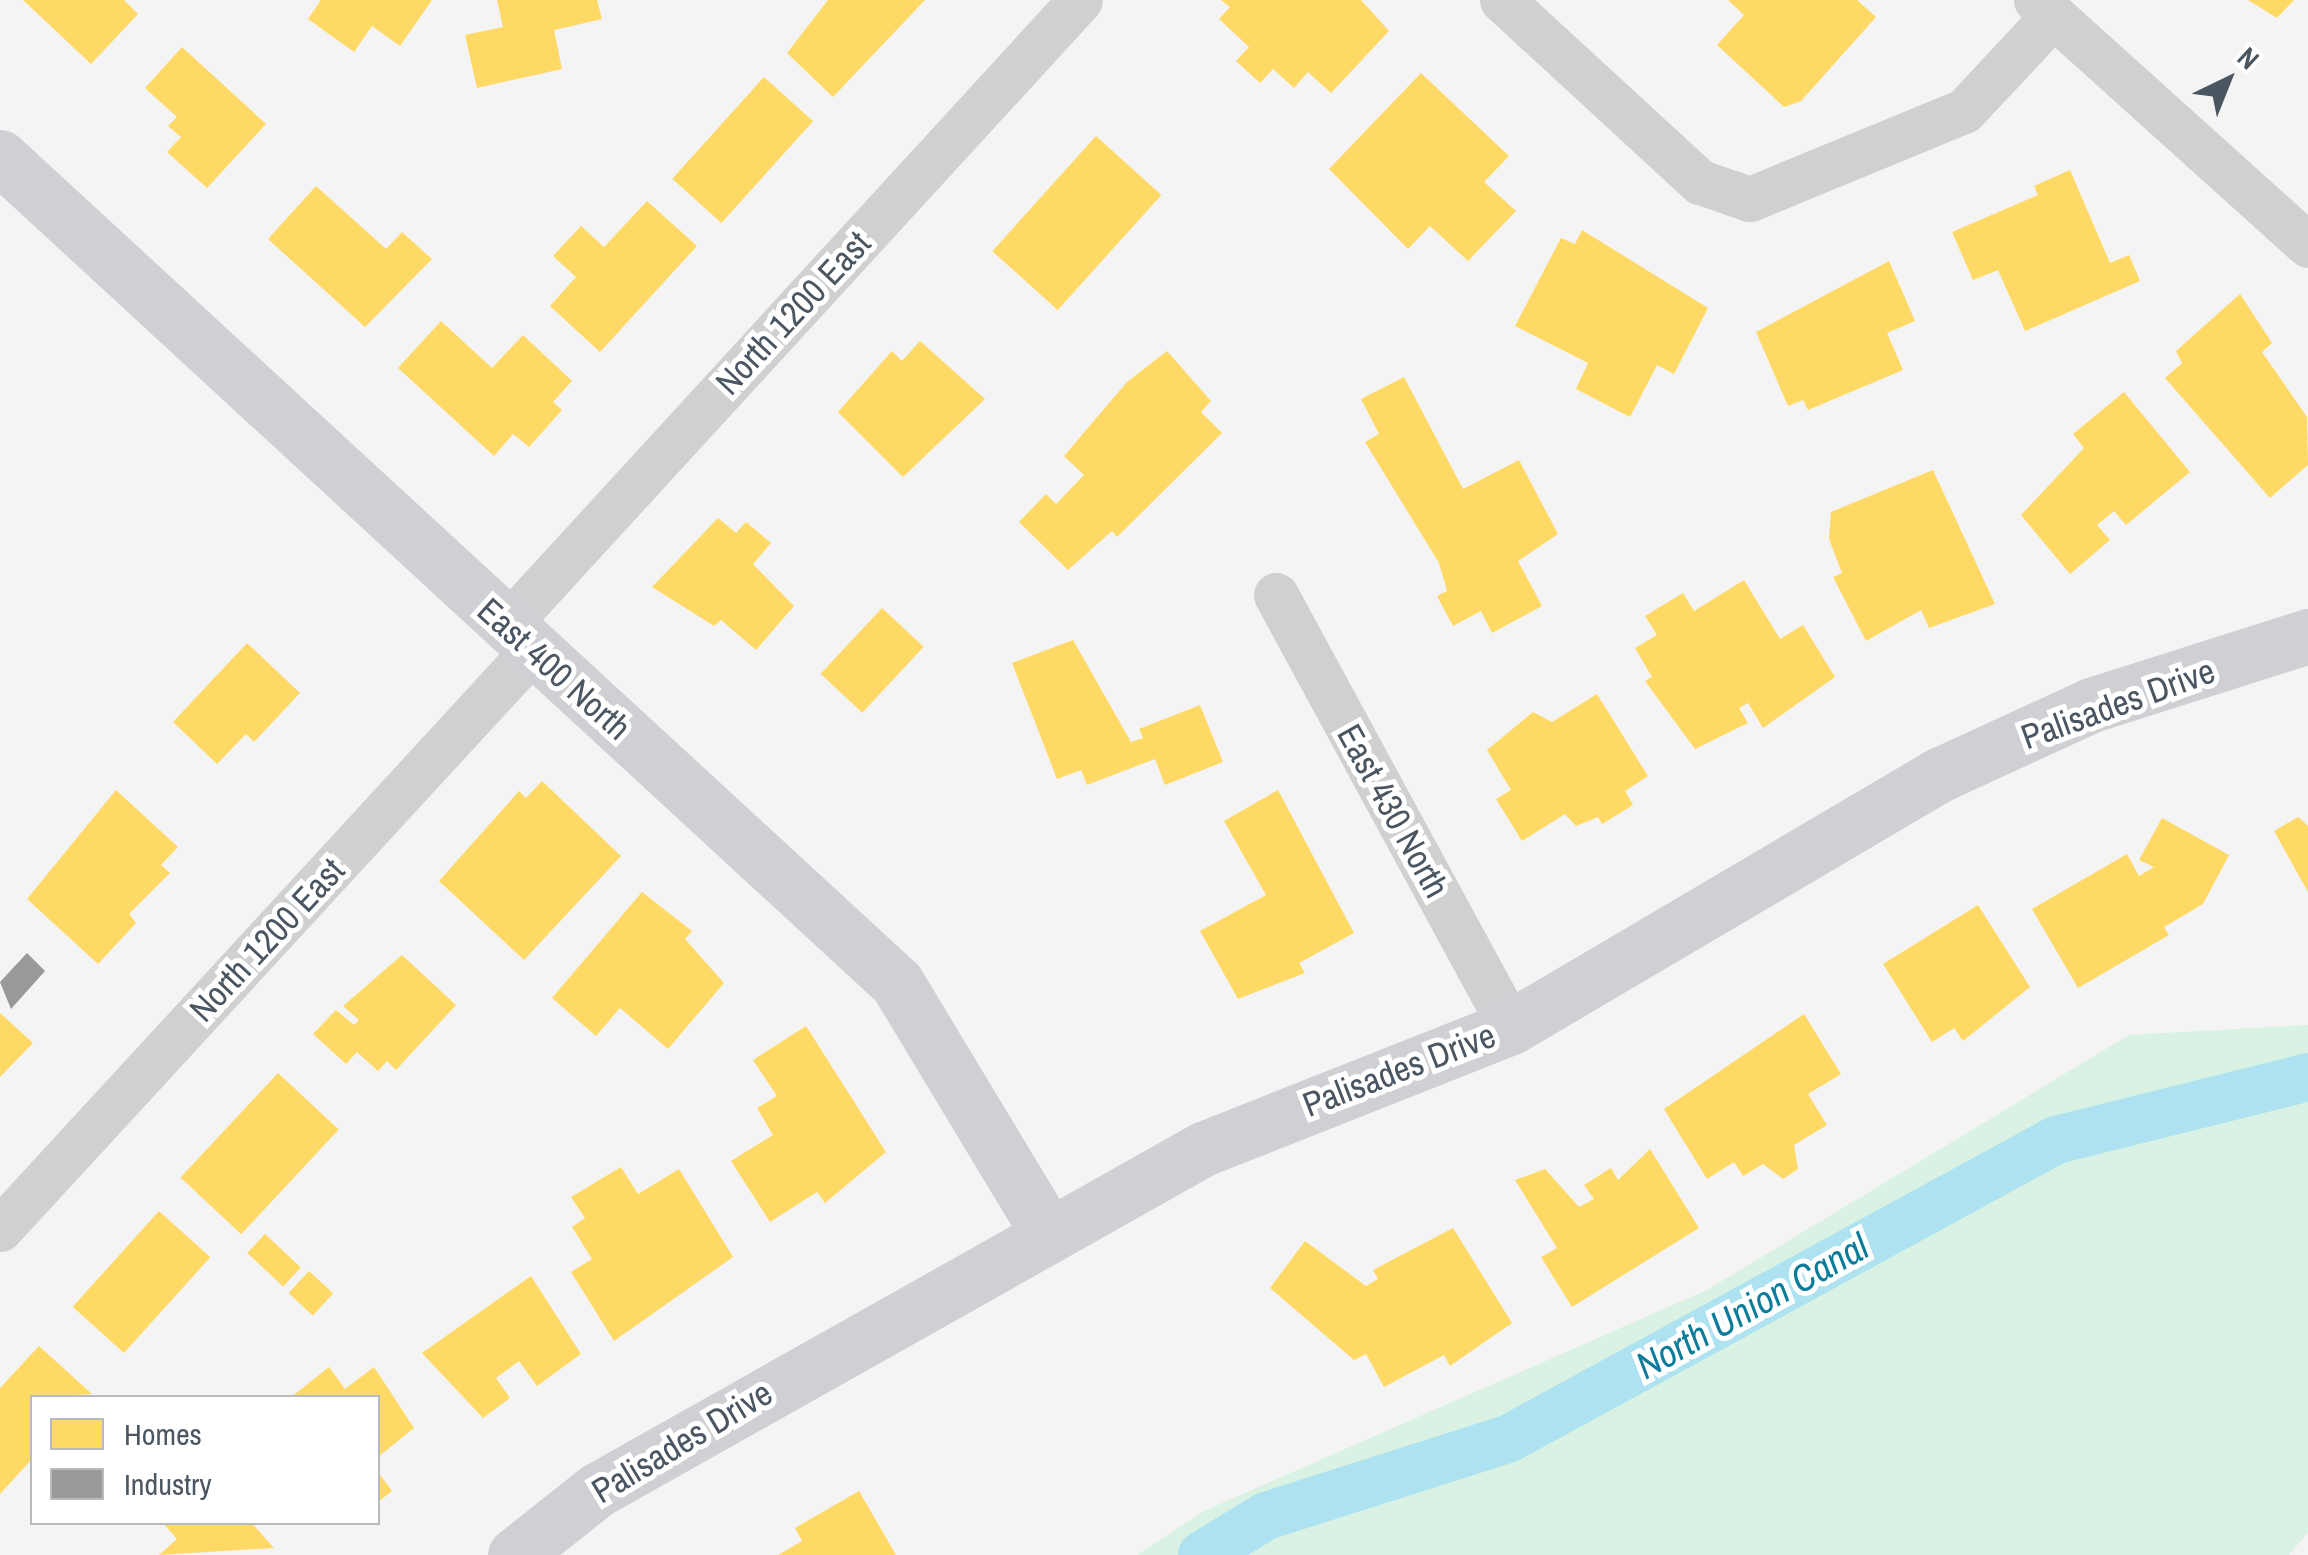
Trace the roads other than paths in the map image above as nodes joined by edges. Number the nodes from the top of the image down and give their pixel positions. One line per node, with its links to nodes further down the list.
1 (1080, 0): 8 (street, North 1200 East)
2 (1502, 0): 3 (street)
3 (2044, 8): 5 (street)
4 (0, 157): 8 (street, East 400 North)
5 (2308, 246)
6 (1276, 594): 9 (street, East 430 North)
7 (2308, 636): 9 (street, Palisades Drive)
8 (520, 638): 10 (street, North 1200 East); 11 (street, East 400 North)
9 (1511, 1028): 11 (street, Palisades Drive)
10 (0, 1229)
11 (1047, 1232): 12 (street, Palisades Drive)
12 (515, 1555)

